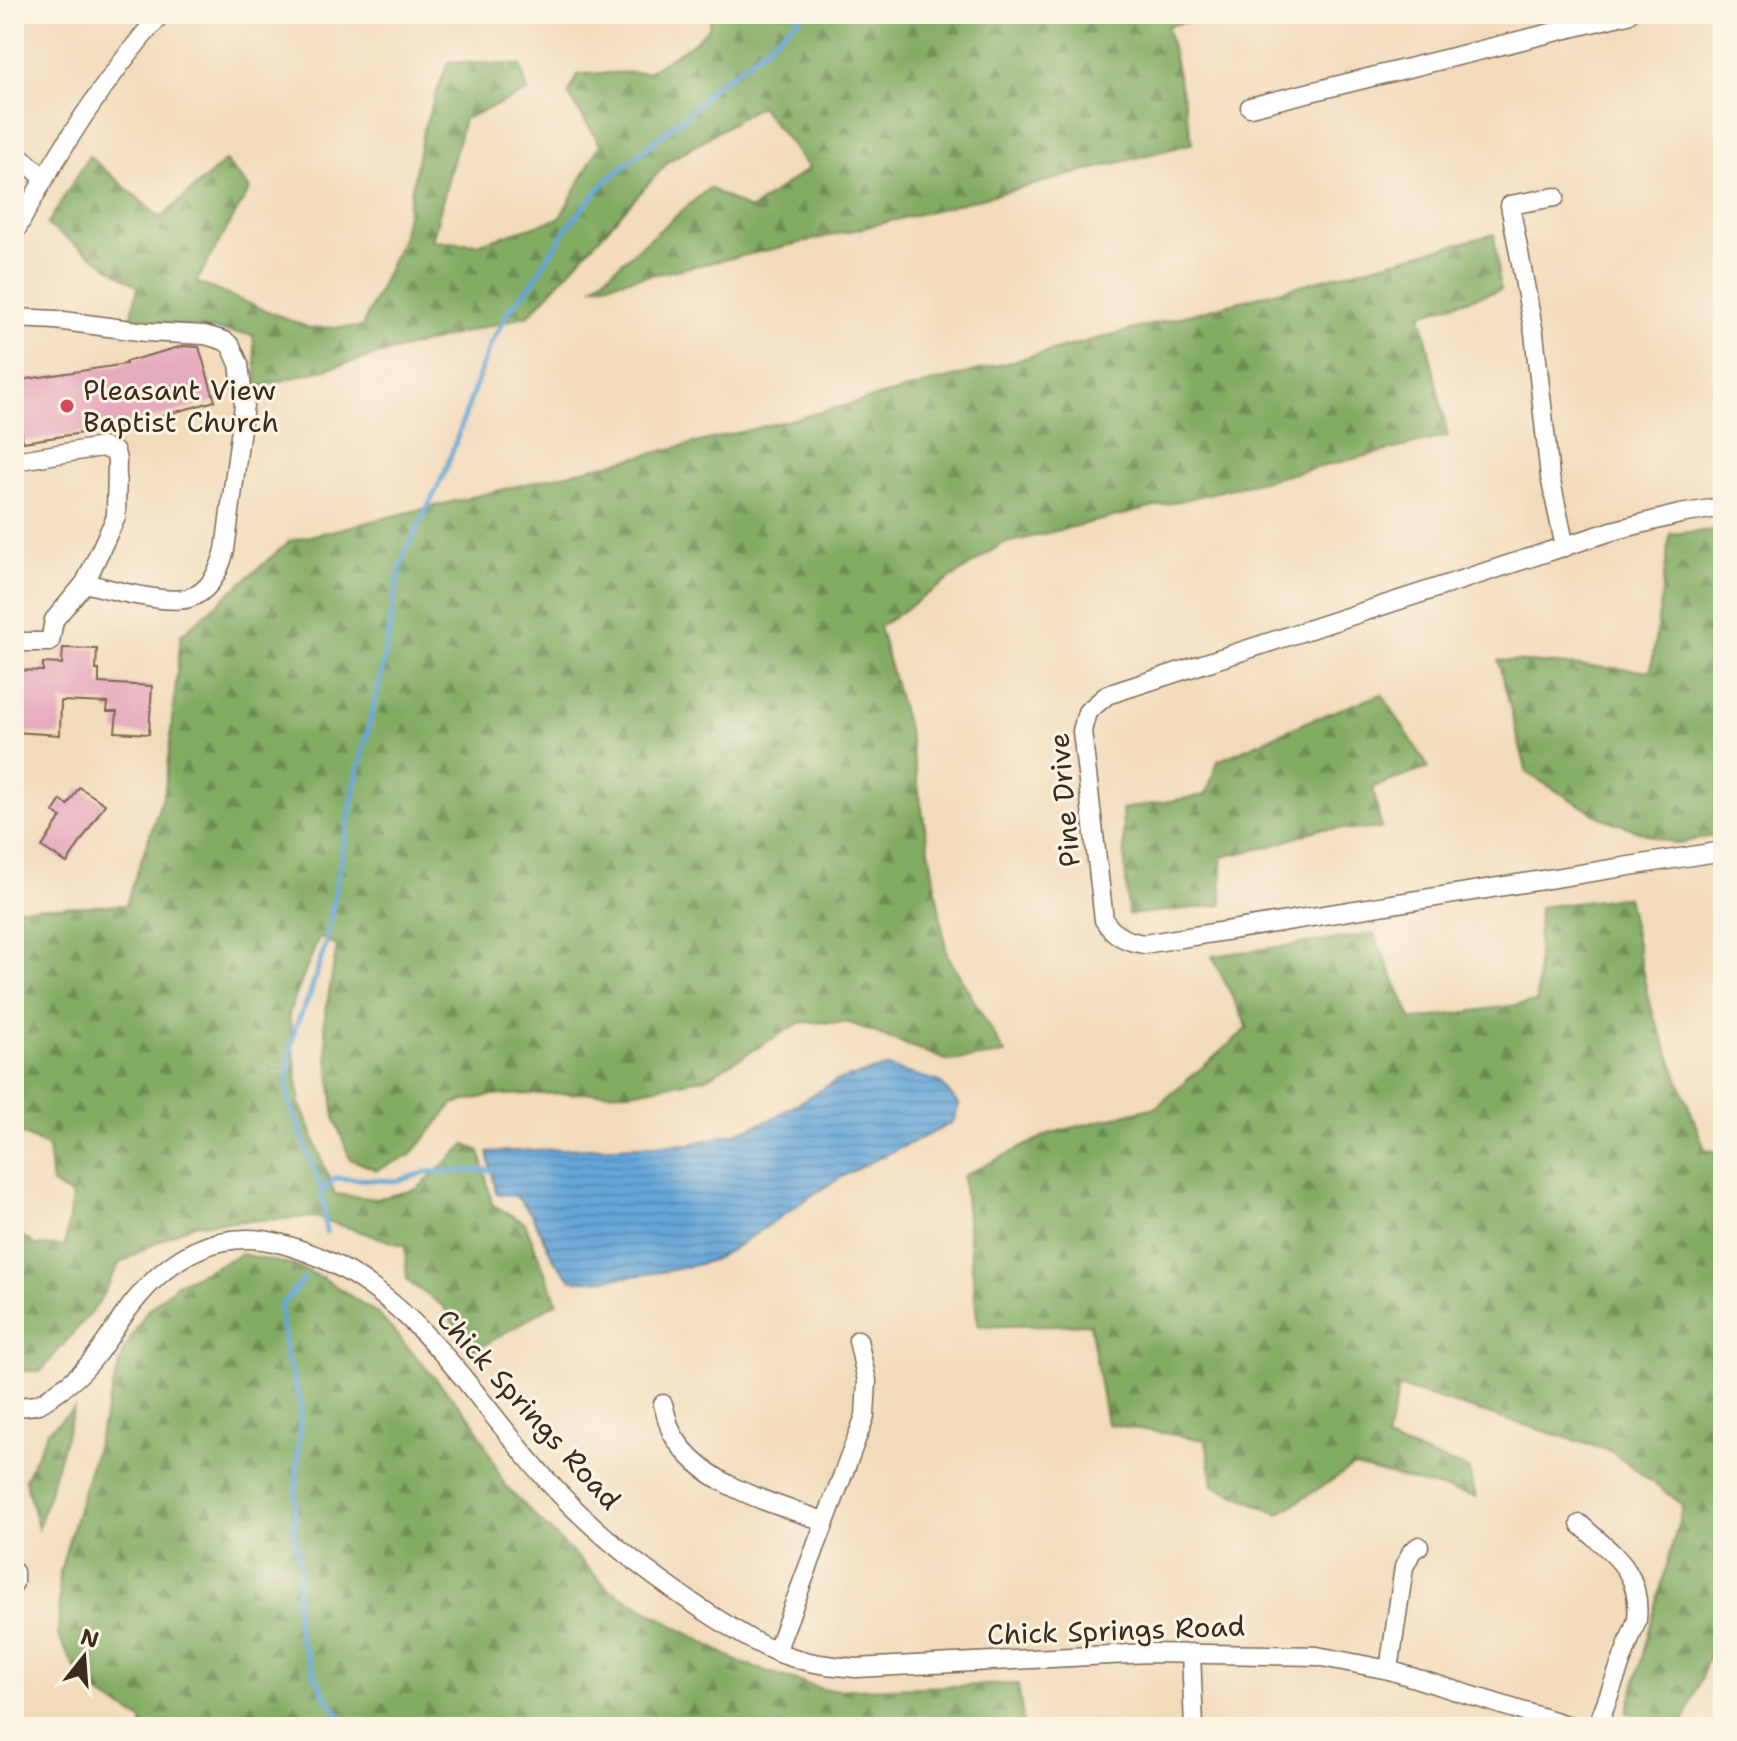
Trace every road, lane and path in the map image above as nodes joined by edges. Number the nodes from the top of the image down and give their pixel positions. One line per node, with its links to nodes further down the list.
1 (1628, 14): 3 (street)
2 (150, 18): 5 (street)
3 (1250, 107)
4 (14, 151): 5 (street)
5 (44, 178): 8 (street)
6 (14, 195): 8 (street)
7 (1555, 197): 13 (street)
8 (27, 209): 9 (street)
9 (14, 234)
10 (14, 318): 14 (street)
11 (14, 461): 14 (street)
12 (1723, 507): 13 (street, Pine Drive)
13 (1565, 547): 16 (street, Pine Drive)
14 (85, 583): 15 (street)
15 (14, 642)
16 (1723, 851)
17 (858, 1340): 20 (street)
18 (663, 1404): 20 (street)
19 (14, 1407): 25 (street, Chick Springs Road)
20 (824, 1521): 25 (street)
21 (1580, 1524): 31 (street)
22 (1419, 1546): 27 (street)
23 (14, 1572): 24 (street)
24 (14, 1582)
25 (776, 1652): 26 (street, Chick Springs Road)
26 (1191, 1653): 27 (street, Chick Springs Road); 29 (street)
27 (1389, 1670): 28 (street, Chick Springs Road)
28 (1524, 1720): 30 (street, Chick Springs Road)
29 (1194, 1727)
30 (1573, 1727)
31 (1597, 1727)

